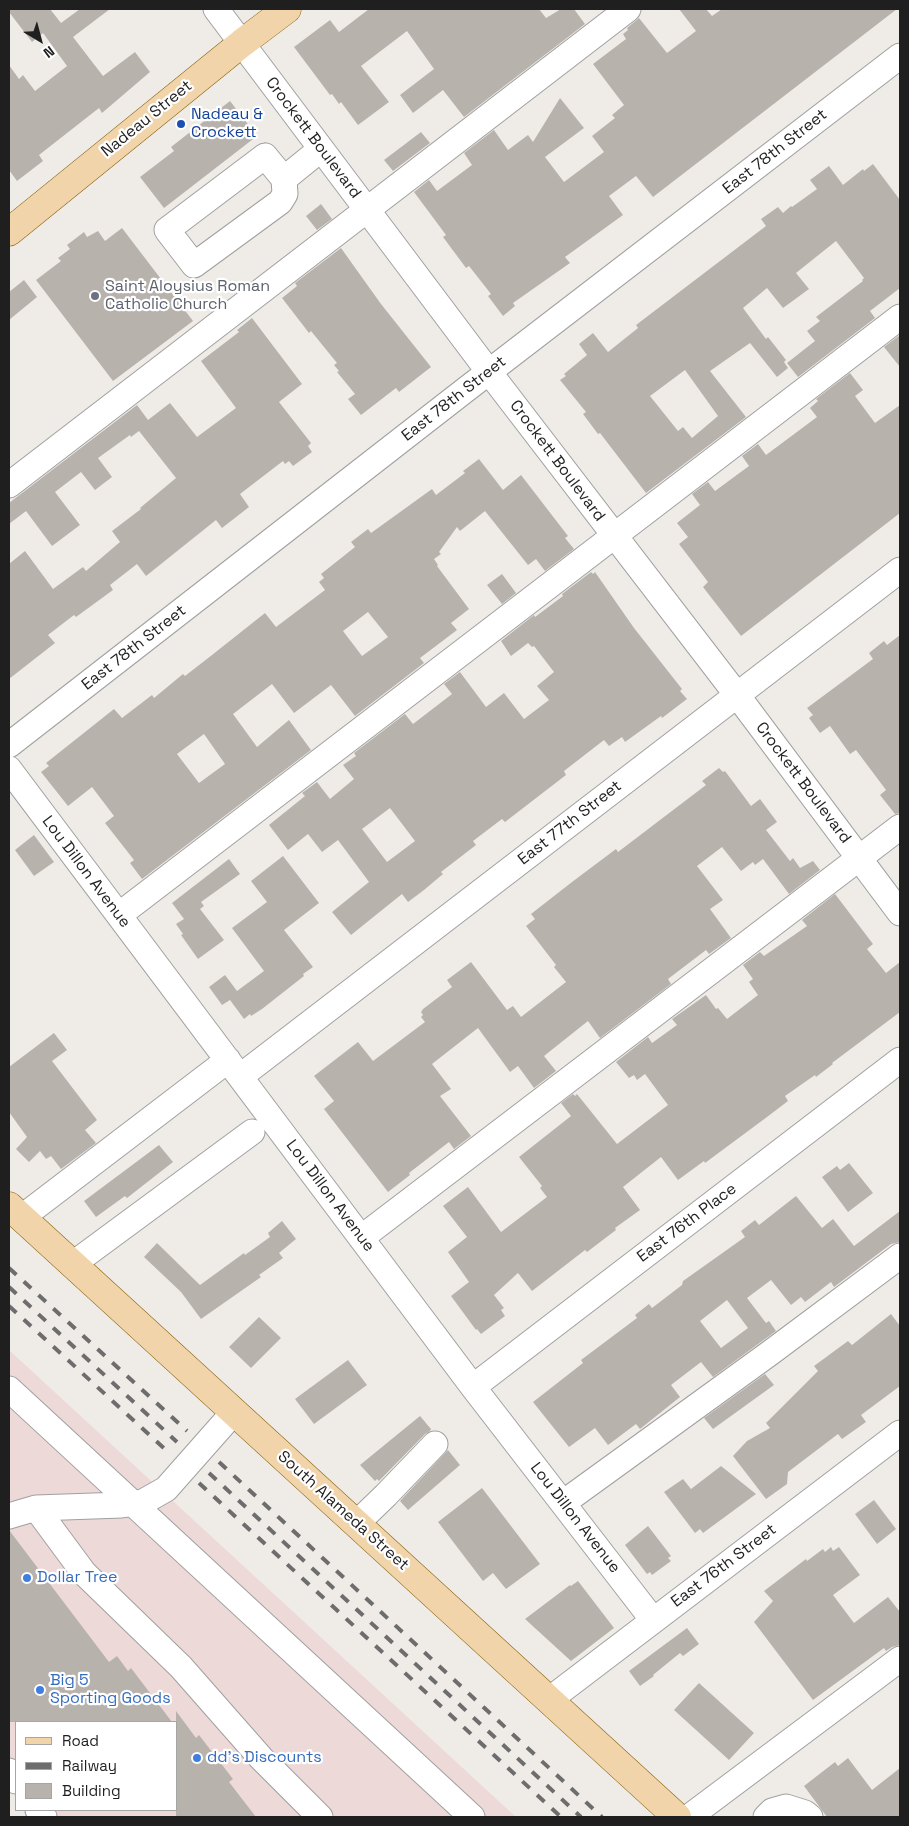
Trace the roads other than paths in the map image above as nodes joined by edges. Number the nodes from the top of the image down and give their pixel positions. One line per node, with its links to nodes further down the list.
1 (216, 9): 4 (street, Crockett Boulevard)
2 (288, 9): 4 (main road, Nadeau Street)
3 (628, 9): 8 (street)
4 (242, 43): 6 (street, Crockett Boulevard); 9 (main road, Nadeau Street)
5 (900, 56): 11 (street, East 78th Street)
6 (321, 149): 7 (street); 8 (street, Crockett Boulevard)
7 (284, 179): 7 (street)
8 (367, 210): 11 (street, Crockett Boulevard); 12 (street)
9 (12, 223)
10 (900, 316): 13 (street)
11 (489, 372): 13 (street, Crockett Boulevard); 16 (street, East 78th Street)
12 (9, 484)
13 (614, 536): 15 (street, Crockett Boulevard); 21 (street)
14 (900, 570): 15 (street, East 77th Street)
15 (736, 695): 19 (street, Crockett Boulevard); 23 (street, East 77th Street)
16 (9, 745)
17 (9, 770): 21 (street, Lou Dillon Avenue)
18 (900, 827): 19 (street)
19 (860, 859): 20 (street, Crockett Boulevard); 26 (street)
20 (900, 913)
21 (119, 915): 23 (street, Lou Dillon Avenue)
22 (900, 1060): 29 (street, East 76th Place)
23 (234, 1068): 25 (street, East 77th Street); 26 (street, Lou Dillon Avenue)
24 (252, 1132): 28 (street)
25 (15, 1212): 28 (main road, South Alameda Street)
26 (361, 1238): 29 (street, Lou Dillon Avenue)
27 (900, 1256): 34 (street)
28 (73, 1264): 31 (main road, South Alameda Street)
29 (473, 1387): 34 (street, Lou Dillon Avenue)
30 (9, 1388): 35 (street)
31 (234, 1412): 35 (street); 38 (main road, South Alameda Street)
32 (900, 1433): 39 (street, East 76th Street)
33 (436, 1444): 38 (street)
34 (563, 1503): 39 (street, Lou Dillon Avenue)
35 (134, 1504): 36 (street); 43 (street)
36 (36, 1508): 37 (street); 42 (street)
37 (9, 1516)
38 (356, 1524): 41 (main road, South Alameda Street)
39 (653, 1620): 41 (street, East 76th Street)
40 (900, 1659): 45 (street)
41 (549, 1700): 44 (main road, South Alameda Street)
42 (320, 1817)
43 (472, 1817)
44 (677, 1817)
45 (689, 1817)
46 (766, 1817): 47 (street)
47 (810, 1817)

